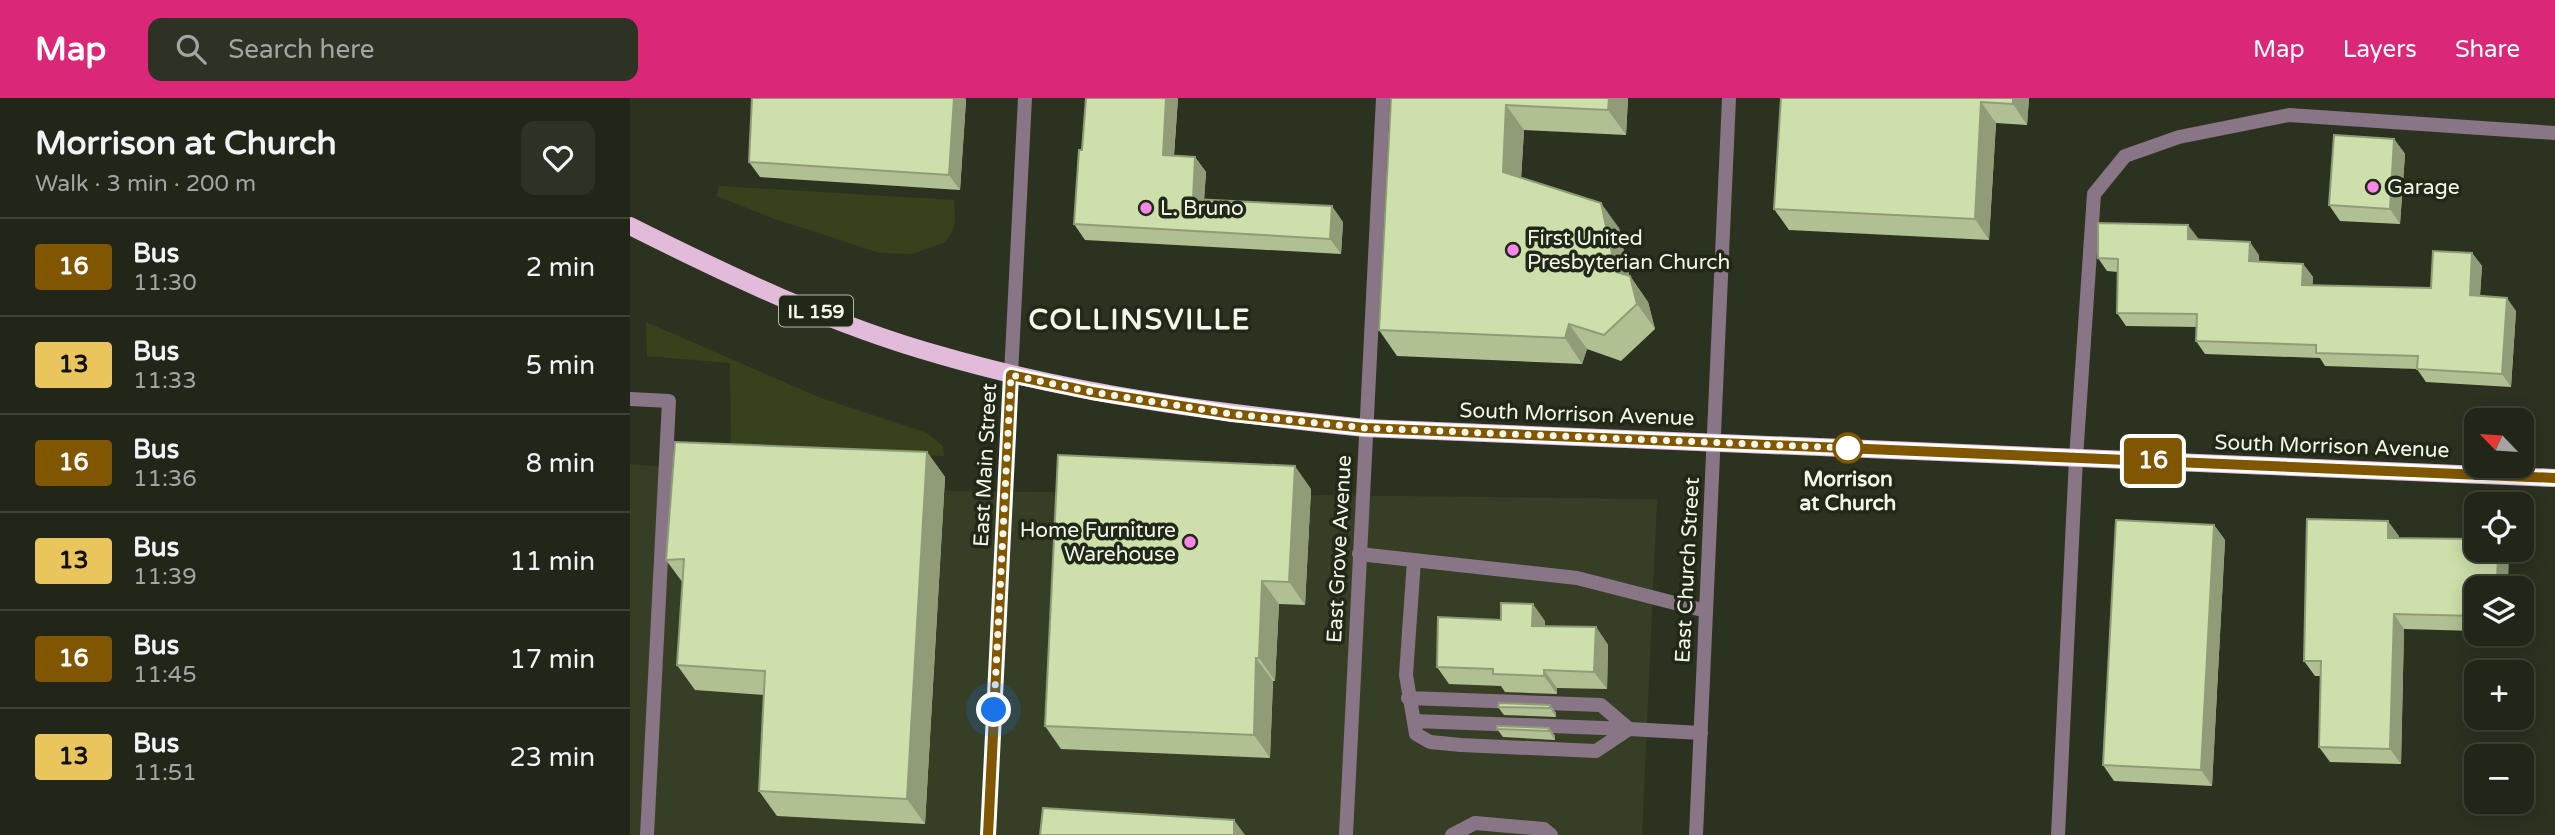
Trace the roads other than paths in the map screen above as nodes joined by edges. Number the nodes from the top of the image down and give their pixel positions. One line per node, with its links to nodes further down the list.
1 (1025, 98): 6 (street, East Main Street)
2 (1383, 98): 8 (street, East Grove Avenue)
3 (1729, 98): 9 (street, East Church Street)
4 (2555, 133): 10 (street)
5 (630, 226): 6 (main road, South Morrison Avenue / IL 159)
6 (1011, 375): 8 (main road, South Morrison Avenue / IL 159); 20 (main road, East Main Street)
7 (630, 399): 19 (street)
8 (1365, 428): 9 (main road, South Morrison Avenue / IL 159); 12 (street, East Grove Avenue)
9 (1714, 443): 10 (main road, South Morrison Avenue / IL 159); 14 (street, East Church Street)
10 (2076, 458): 11 (main road, South Morrison Avenue / IL 159); 25 (street)
11 (2555, 478)
12 (1359, 554): 13 (street); 21 (street, East Grove Avenue)
13 (1414, 560): 14 (street); 15 (street)
14 (1706, 611): 18 (street, East Church Street)
15 (1408, 698): 16 (street); 17 (street)
16 (1413, 721): 17 (street); 17 (street)
17 (1629, 729): 18 (street)
18 (1701, 733): 24 (street, East Church Street)
19 (647, 835)
20 (988, 835)
21 (1346, 835)
22 (1452, 835): 23 (street)
23 (1551, 835)
24 (1696, 835)
25 (2058, 835)

